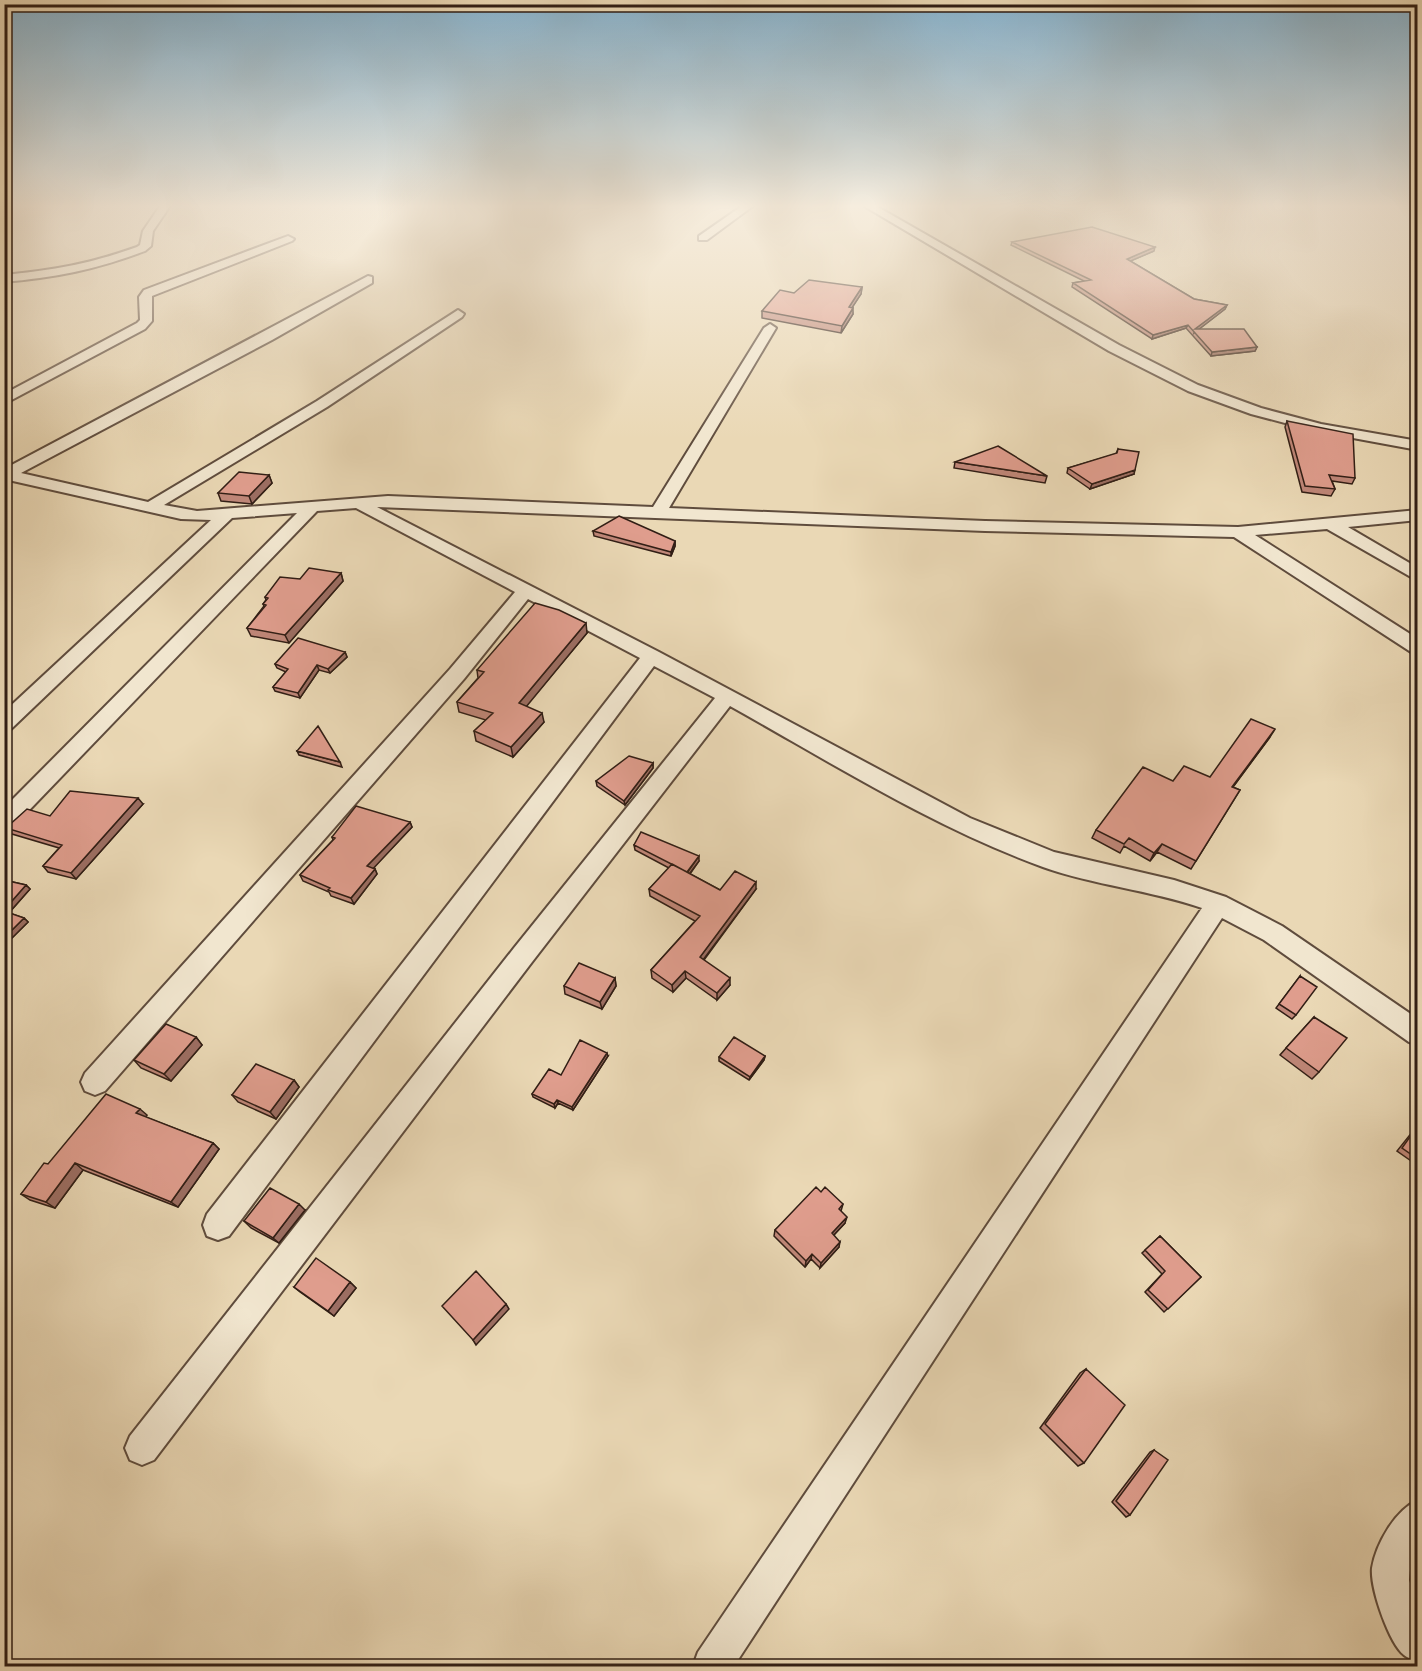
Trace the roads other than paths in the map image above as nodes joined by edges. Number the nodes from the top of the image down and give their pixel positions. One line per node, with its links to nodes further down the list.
1 (171, 284): 6 (street)
2 (361, 284): 8 (street)
3 (1003, 284): 7 (street)
4 (458, 314): 10 (street)
5 (770, 328): 12 (street)
6 (4, 400)
7 (1418, 446)
8 (6, 474): 10 (street)
9 (357, 502): 11 (street); 12 (street); 18 (street)
10 (150, 507): 13 (street)
11 (312, 507): 13 (street); 23 (street)
12 (659, 511): 16 (street)
13 (226, 515): 22 (street)
14 (1418, 515): 15 (street)
15 (1330, 523): 16 (street); 17 (street)
16 (1239, 532): 19 (street)
17 (1418, 576)
18 (525, 591): 20 (street); 26 (street)
19 (1418, 648)
20 (652, 657): 21 (street); 27 (street)
21 (727, 696): 24 (street); 28 (street)
22 (4, 724)
23 (4, 822)
24 (1218, 904): 25 (street); 31 (street)
25 (1418, 1034)
26 (95, 1082)
27 (218, 1225)
28 (142, 1448)
29 (1418, 1518): 30 (street)
30 (1418, 1642)
31 (712, 1666)

